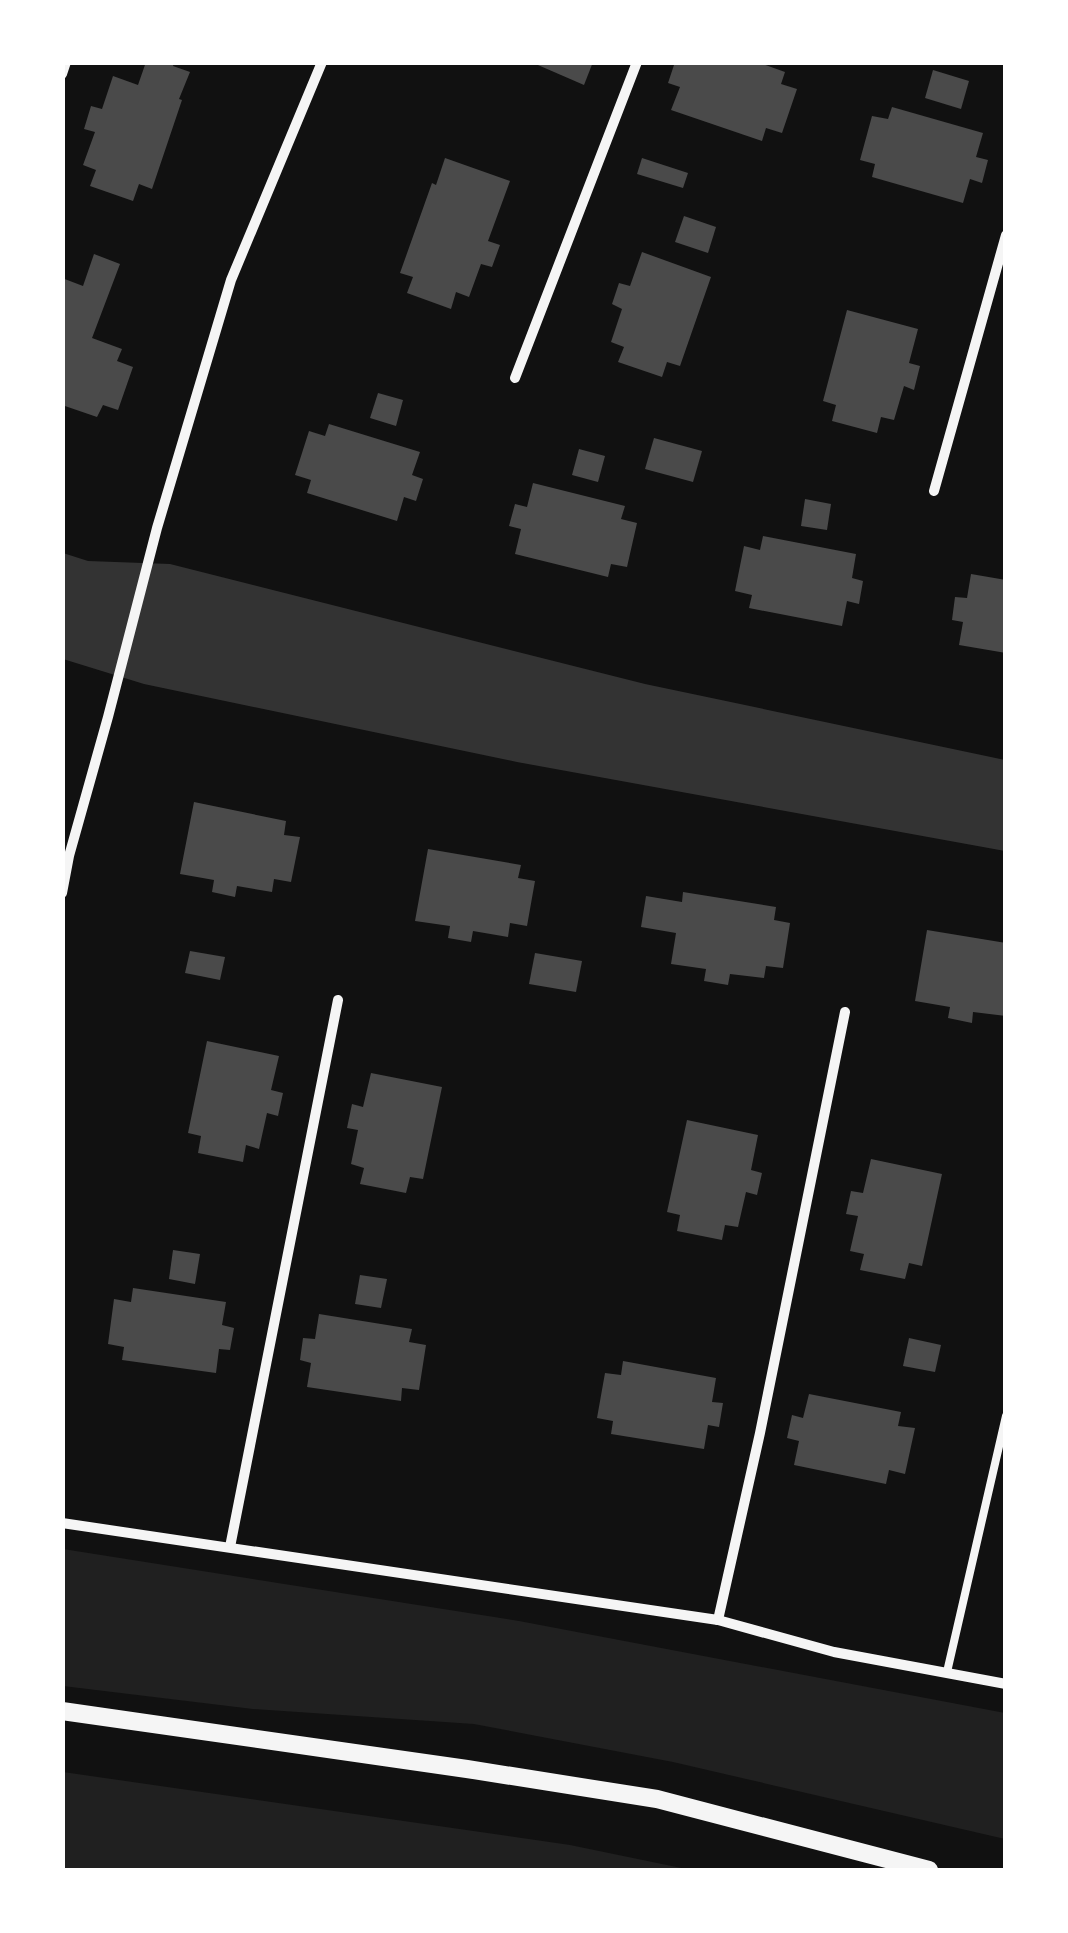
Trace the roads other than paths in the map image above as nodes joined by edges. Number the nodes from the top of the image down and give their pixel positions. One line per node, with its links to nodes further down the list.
1 (66, 62): 4 (street)
2 (322, 62): 8 (street)
3 (637, 62): 6 (street)
4 (62, 74)
5 (1006, 235): 7 (street)
6 (515, 378)
7 (934, 491)
8 (62, 893)
9 (338, 1000): 13 (street)
10 (845, 1012): 14 (street)
11 (1006, 1416): 15 (lane)
12 (62, 1523): 13 (street)
13 (230, 1546): 14 (street)
14 (718, 1620): 15 (street)
15 (947, 1672): 16 (street)
16 (1006, 1684)
17 (62, 1711): 18 (street)
18 (929, 1870)

